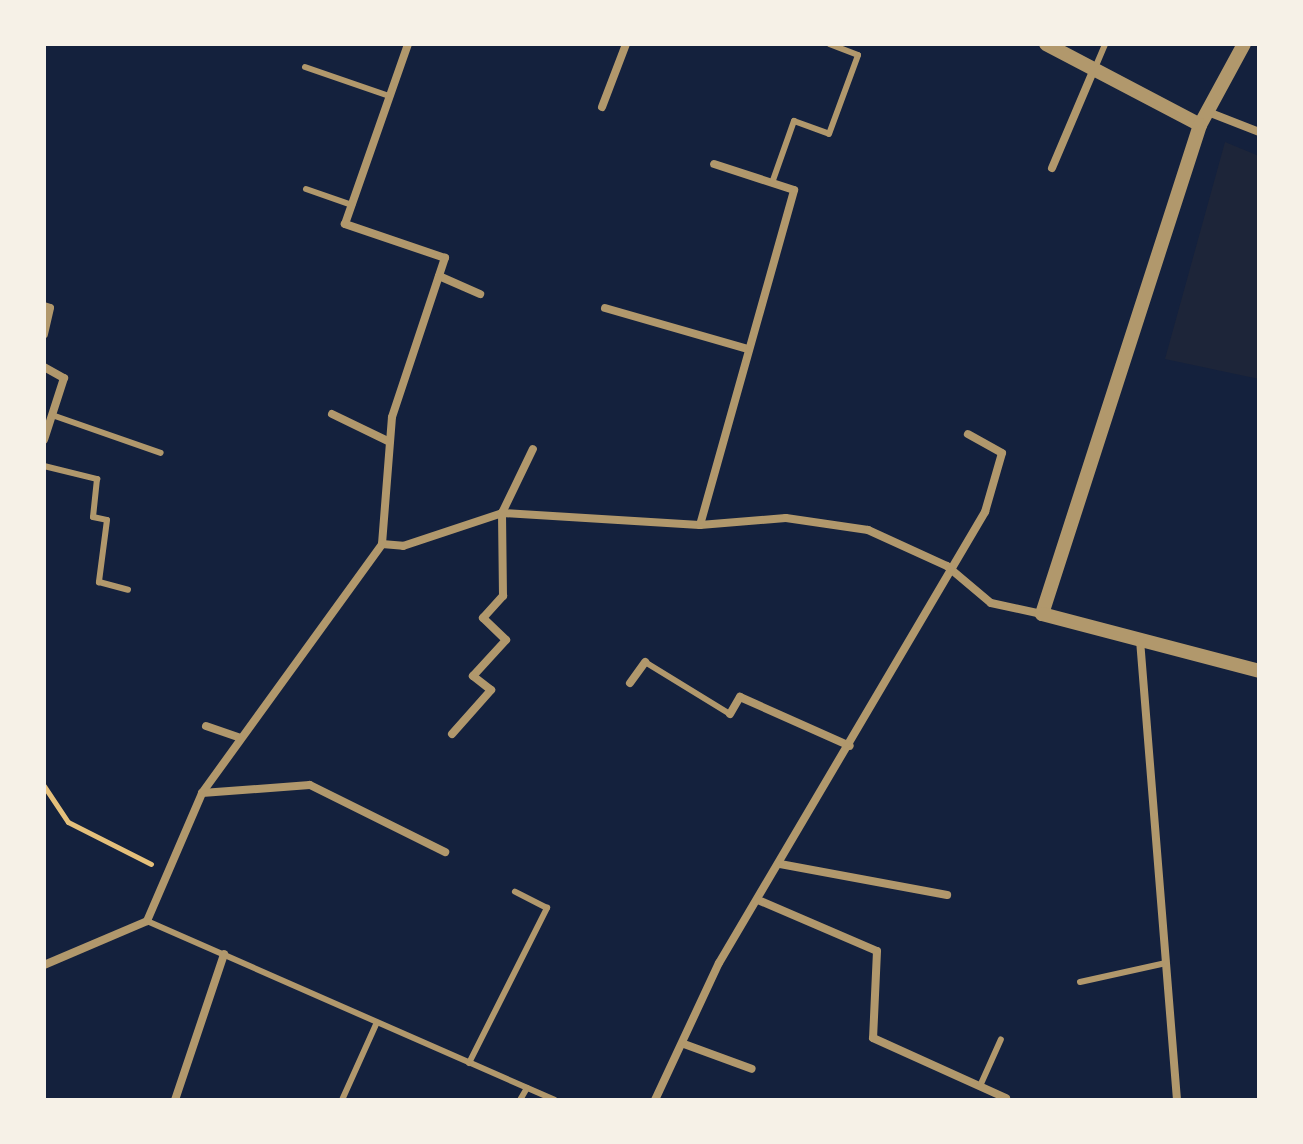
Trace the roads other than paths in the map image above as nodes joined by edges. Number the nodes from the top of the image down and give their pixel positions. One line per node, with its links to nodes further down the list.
1 (408, 44): 9 (street)
2 (626, 44): 10 (street)
3 (830, 44): 15 (lane)
4 (1046, 44): 8 (street)
5 (1105, 44): 8 (lane)
6 (1244, 44): 11 (street)
7 (305, 67): 9 (lane)
8 (1095, 68): 11 (street); 14 (street)
9 (389, 96): 17 (street)
10 (602, 107)
11 (1204, 118): 12 (street); 38 (street)
12 (1259, 132)
13 (714, 164): 15 (street)
14 (1052, 168)
15 (772, 183): 23 (street)
16 (306, 189): 17 (lane)
17 (352, 205): 18 (street)
18 (439, 276): 19 (street); 29 (street)
19 (480, 294)
20 (44, 306): 22 (street)
21 (605, 308): 23 (street)
22 (44, 334)
23 (748, 349): 34 (street)
24 (44, 367): 26 (street)
25 (332, 414): 29 (street)
26 (52, 415): 28 (street); 31 (lane)
27 (968, 434): 36 (street)
28 (44, 440)
29 (390, 442): 35 (street)
30 (533, 449): 33 (street)
31 (161, 453)
32 (44, 466): 37 (lane)
33 (502, 513): 34 (street); 35 (street); 45 (street)
34 (700, 525): 36 (street)
35 (382, 544): 46 (street)
36 (956, 572): 38 (street); 47 (street)
37 (128, 590)
38 (1042, 614): 39 (street)
39 (1140, 639): 41 (street); 56 (street)
40 (645, 662): 42 (street); 43 (lane)
41 (1259, 671)
42 (630, 683)
43 (730, 714): 47 (street)
44 (206, 726): 46 (street)
45 (452, 734)
46 (240, 738): 48 (street)
47 (850, 746): 50 (street)
48 (202, 793): 49 (street); 54 (street)
49 (445, 852)
50 (780, 864): 52 (street); 53 (street)
51 (515, 892): 62 (lane)
52 (947, 895)
53 (758, 900): 61 (street); 64 (street)
54 (147, 921): 55 (lane); 57 (street)
55 (224, 954): 59 (lane); 67 (street)
56 (1166, 963): 58 (lane); 72 (street)
57 (44, 965)
58 (1080, 982)
59 (377, 1022): 62 (lane); 68 (lane)
60 (1001, 1039): 64 (lane)
61 (684, 1044): 63 (street); 71 (street)
62 (469, 1063): 65 (lane)
63 (752, 1069)
64 (980, 1086): 66 (street)
65 (527, 1088): 69 (lane); 70 (lane)
66 (1006, 1098)
67 (175, 1100)
68 (342, 1100)
69 (520, 1100)
70 (554, 1100)
71 (655, 1100)
72 (1177, 1100)

